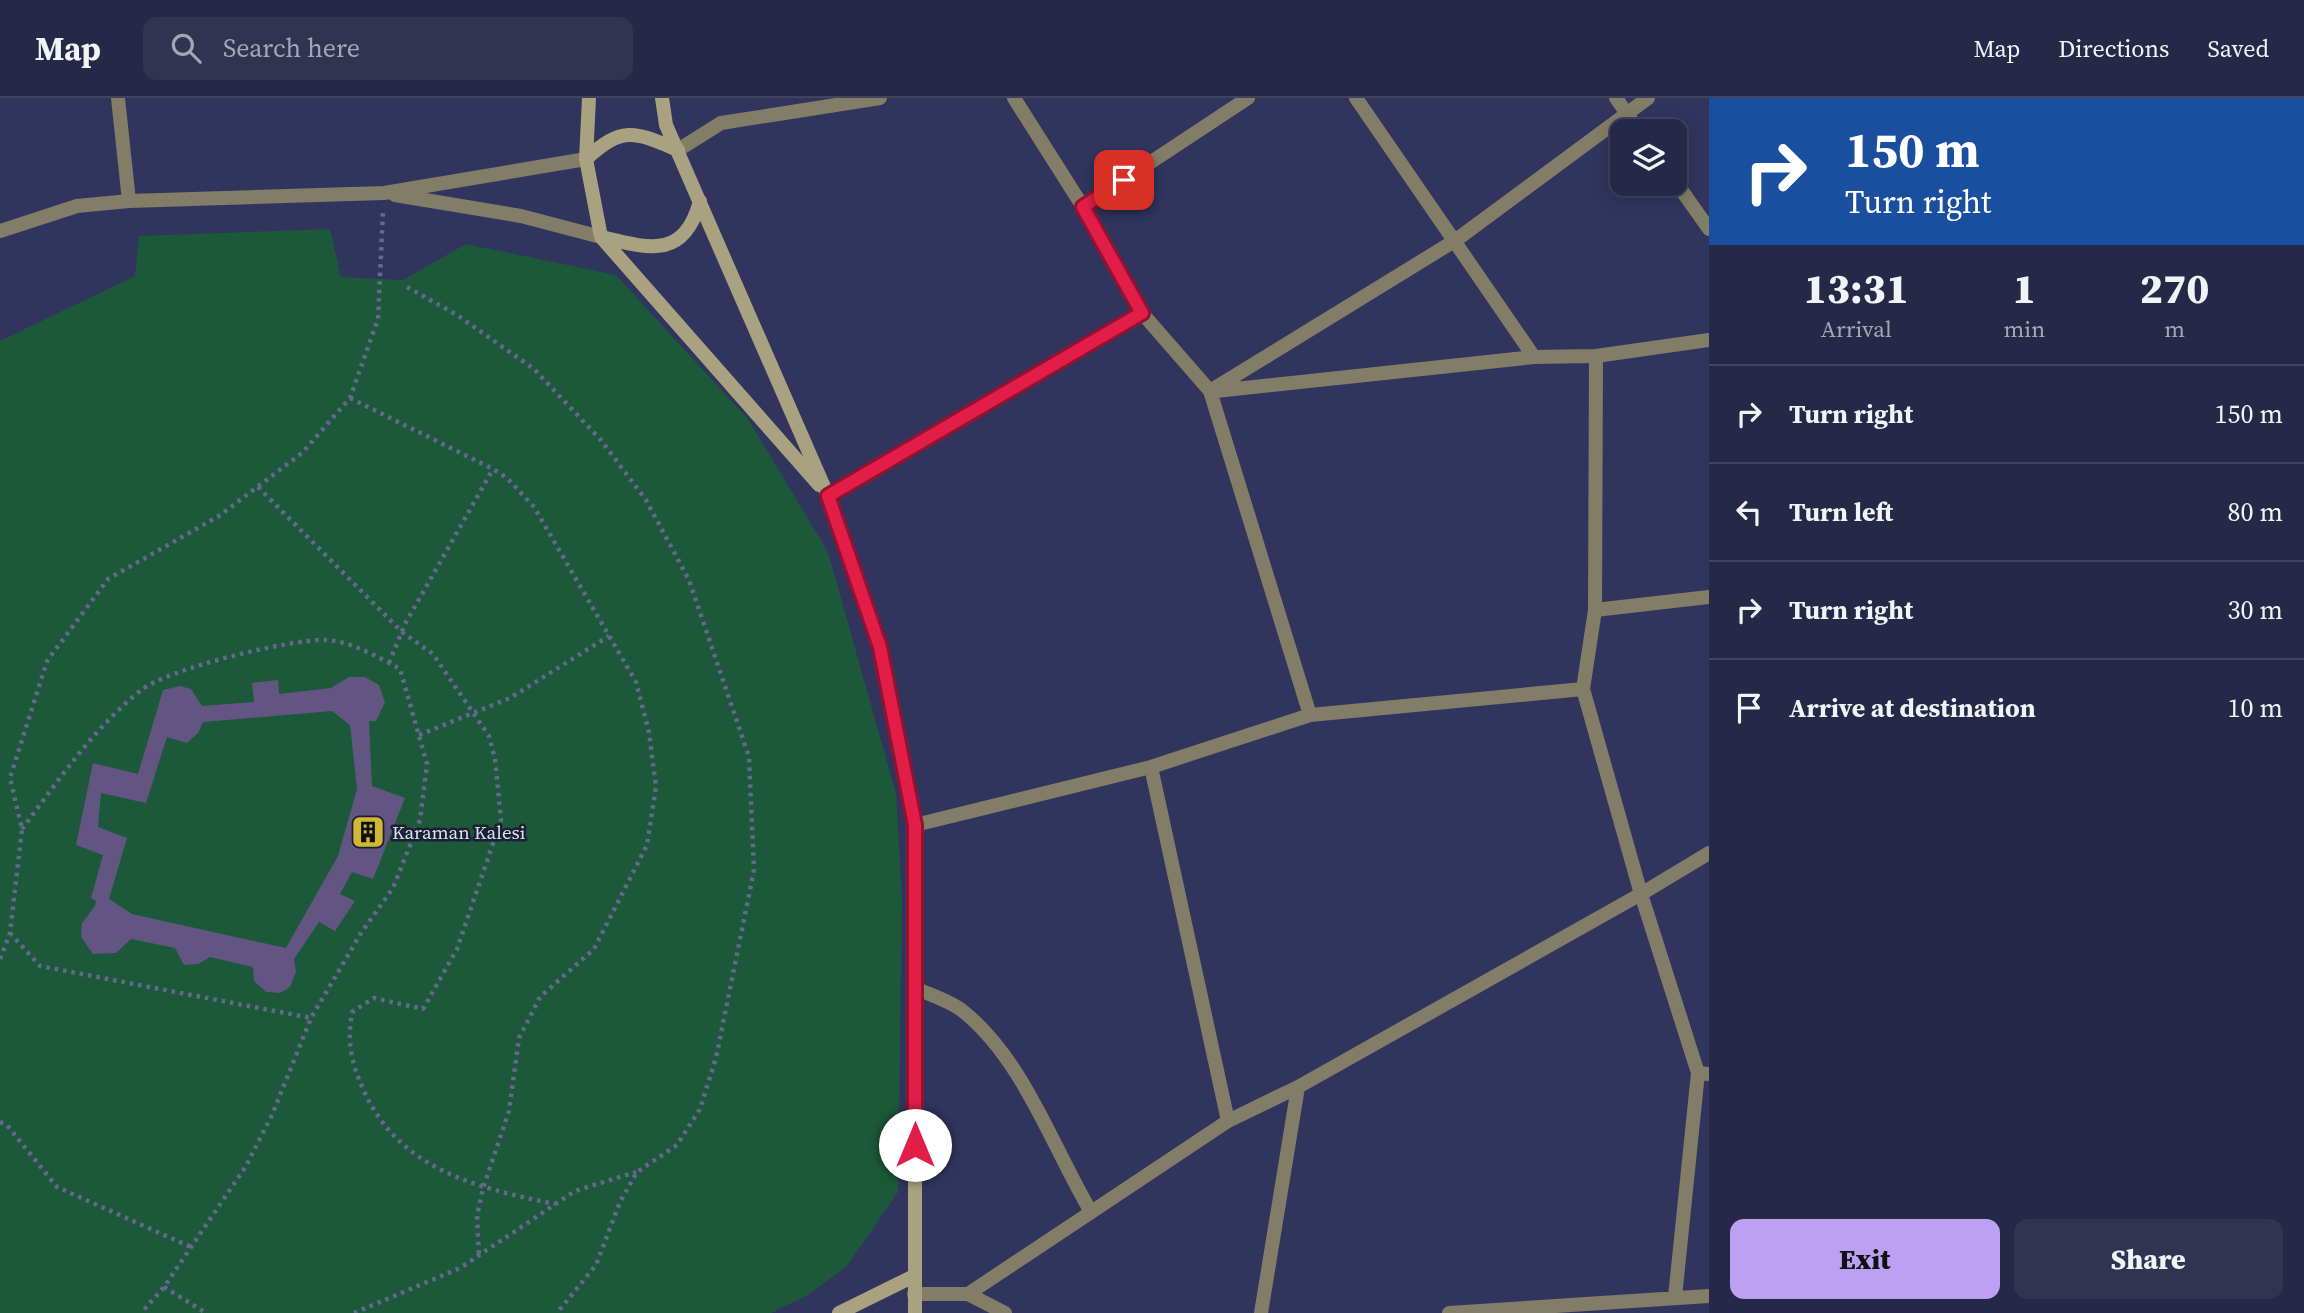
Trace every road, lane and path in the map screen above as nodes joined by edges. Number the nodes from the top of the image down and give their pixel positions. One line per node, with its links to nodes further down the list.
1 (118, 98): 16 (street)
2 (589, 98): 13 (main road)
3 (662, 98): 12 (main road)
4 (880, 98): 12 (street)
5 (1014, 98): 18 (street)
6 (1248, 98): 18 (street)
7 (1356, 98): 22 (street)
8 (1616, 98): 10 (street)
9 (1648, 98): 10 (street)
10 (1627, 113): 11 (street); 22 (street)
11 (1631, 119)
12 (678, 150): 13 (main road); 17 (main road)
13 (586, 159): 14 (street); 21 (main road)
14 (384, 193): 16 (street); 21 (street); 29 (path)
15 (1686, 196): 19 (street)
16 (129, 201): 20 (street)
17 (700, 201): 21 (main road); 32 (main road)
18 (1083, 207): 24 (street)
19 (1709, 229)
20 (0, 230)
21 (601, 237): 32 (main road)
22 (1456, 240): 27 (street); 28 (street)
23 (407, 287): 55 (path)
24 (1142, 313): 28 (street); 32 (street)
25 (1709, 340): 26 (street)
26 (1596, 356): 27 (street); 34 (street)
27 (1535, 357): 28 (street)
28 (1210, 391): 40 (street)
29 (350, 398): 30 (path); 31 (path)
30 (493, 469): 35 (path); 36 (path)
31 (258, 487): 35 (path); 44 (path)
32 (828, 496): 43 (main road)
33 (1709, 597): 34 (street)
34 (1595, 610): 38 (street)
35 (402, 632): 37 (path); 39 (path)
36 (609, 636): 39 (path); 56 (path)
37 (389, 663): 41 (path); 44 (path)
38 (1583, 689): 40 (street); 46 (street)
39 (475, 713): 41 (path); 56 (path)
40 (1310, 715): 42 (street)
41 (419, 735): 50 (path)
42 (1151, 767): 43 (street); 53 (street)
43 (915, 825): 49 (main road)
44 (22, 829): 47 (path)
45 (1709, 853): 46 (street)
46 (1642, 894): 51 (street); 52 (street)
47 (10, 933): 48 (path); 50 (path)
48 (0, 959)
49 (915, 988): 58 (street); 61 (main road)
50 (311, 1018): 59 (path)
51 (1704, 1074): 66 (street)
52 (1298, 1087): 53 (street); 74 (street)
53 (1228, 1121): 58 (street)
54 (0, 1122): 59 (path)
55 (637, 1172): 57 (path); 70 (path)
56 (483, 1188): 57 (path); 60 (path)
57 (555, 1204): 60 (path)
58 (1091, 1212): 64 (street)
59 (191, 1247): 62 (path)
60 (479, 1255): 69 (path)
61 (914, 1276): 63 (main road); 71 (main road)
62 (164, 1287): 67 (path); 68 (path)
63 (914, 1294): 64 (street); 72 (main road)
64 (968, 1294): 73 (street)
65 (1709, 1296): 66 (street)
66 (1675, 1297): 75 (street)
67 (141, 1313)
68 (206, 1313)
69 (354, 1313)
70 (556, 1313)
71 (839, 1313)
72 (915, 1313)
73 (1005, 1313)
74 (1261, 1313)
75 (1449, 1313)

